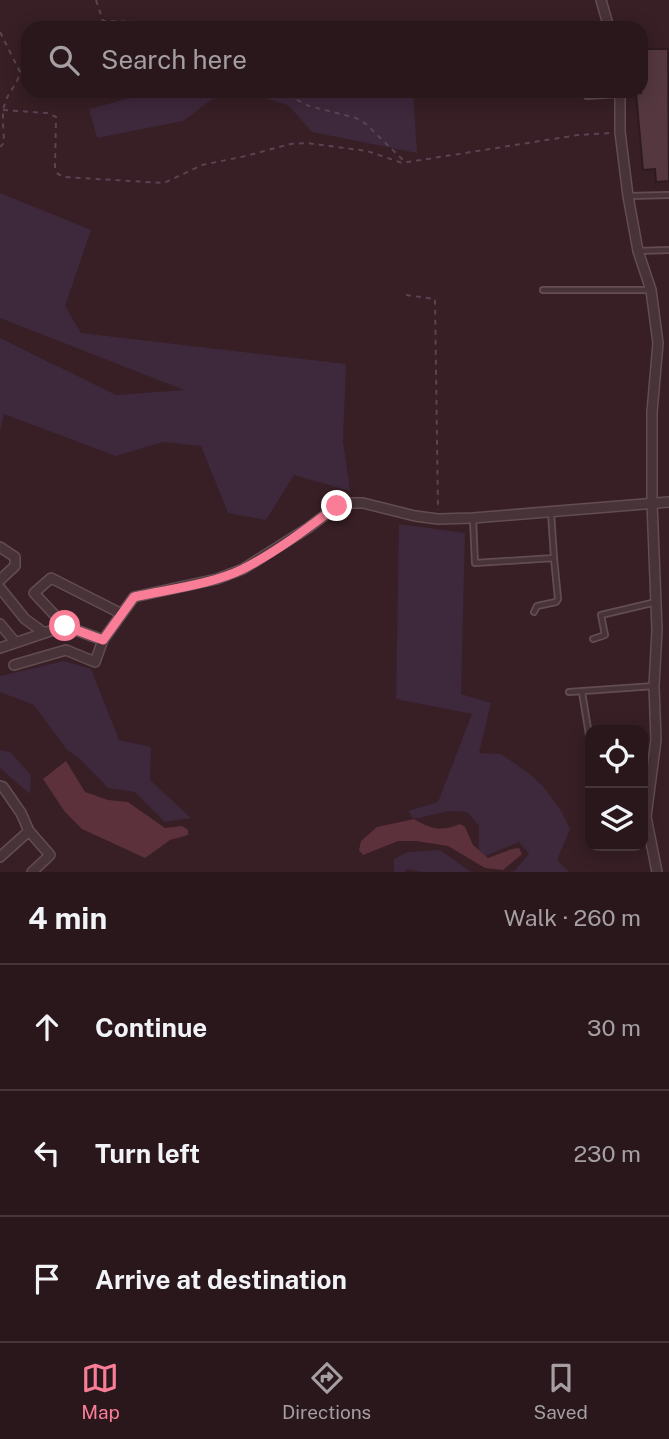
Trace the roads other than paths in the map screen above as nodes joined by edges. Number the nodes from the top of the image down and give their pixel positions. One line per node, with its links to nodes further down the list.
1 (601, 0): 2 (street)
2 (607, 21)
3 (620, 98): 5 (street)
4 (669, 195): 5 (lane)
5 (628, 196): 7 (street)
6 (669, 250): 7 (lane)
7 (638, 251): 9 (street)
8 (543, 290): 9 (lane)
9 (651, 290): 10 (street)
10 (656, 384): 11 (street); 12 (street)
11 (669, 384)
12 (652, 502): 13 (street); 14 (street); 20 (street)
13 (669, 502)
14 (551, 511): 15 (street); 17 (lane)
15 (473, 518): 17 (lane); 22 (street)
16 (0, 547): 18 (street)
17 (554, 558): 21 (lane)
18 (0, 580)
19 (0, 588): 25 (street)
20 (656, 602): 26 (lane); 31 (street)
21 (534, 612)
22 (120, 613): 24 (street); 27 (street)
23 (0, 624): 28 (street)
24 (65, 626): 25 (street); 27 (street)
25 (43, 632): 28 (street)
26 (593, 639)
27 (103, 640): 30 (street)
28 (15, 642): 29 (street)
29 (0, 648)
30 (14, 665)
31 (654, 686): 33 (lane); 39 (street)
32 (569, 692): 33 (lane)
33 (582, 692): 34 (lane)
34 (587, 725)
35 (0, 786): 36 (street)
36 (29, 831): 37 (street); 38 (street)
37 (0, 857)
38 (32, 872)
39 (657, 872)

